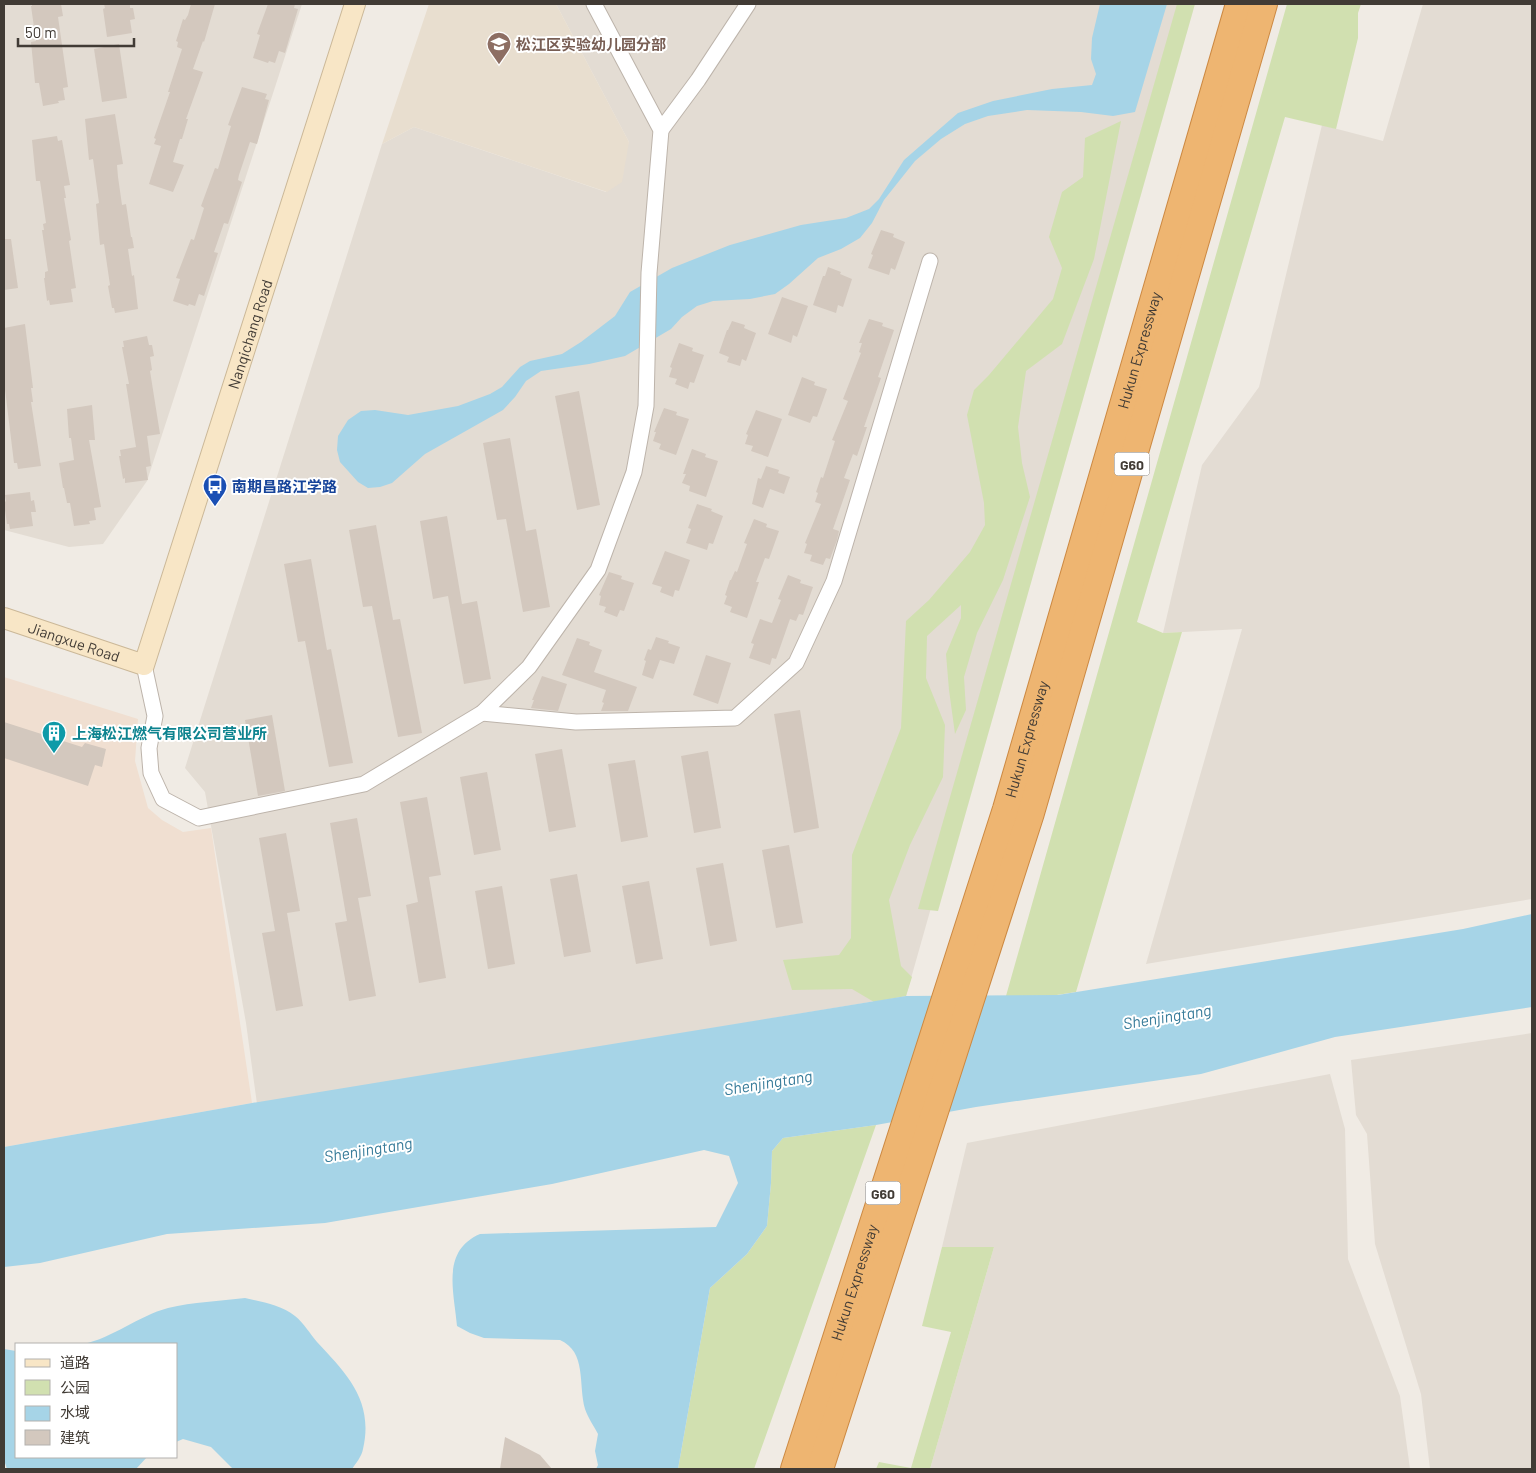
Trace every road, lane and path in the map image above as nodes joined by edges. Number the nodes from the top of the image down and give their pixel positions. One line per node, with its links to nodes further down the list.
1 (355, 4): 9 (main road, Nanqichang Road)
2 (594, 4): 6 (street)
3 (748, 4): 6 (street)
4 (1239, 4): 11 (highway, Hukun Expressway / G60)
5 (1264, 4): 11 (highway, Hukun Expressway / G60)
6 (661, 130): 10 (street)
7 (930, 261): 10 (street)
8 (4, 618): 9 (main road, Jiangxue Road)
9 (144, 665): 10 (street)
10 (482, 713)
11 (984, 920): 12 (highway, Hukun Expressway / G60); 13 (highway, Hukun Expressway / G60)
12 (794, 1469)
13 (820, 1469)

